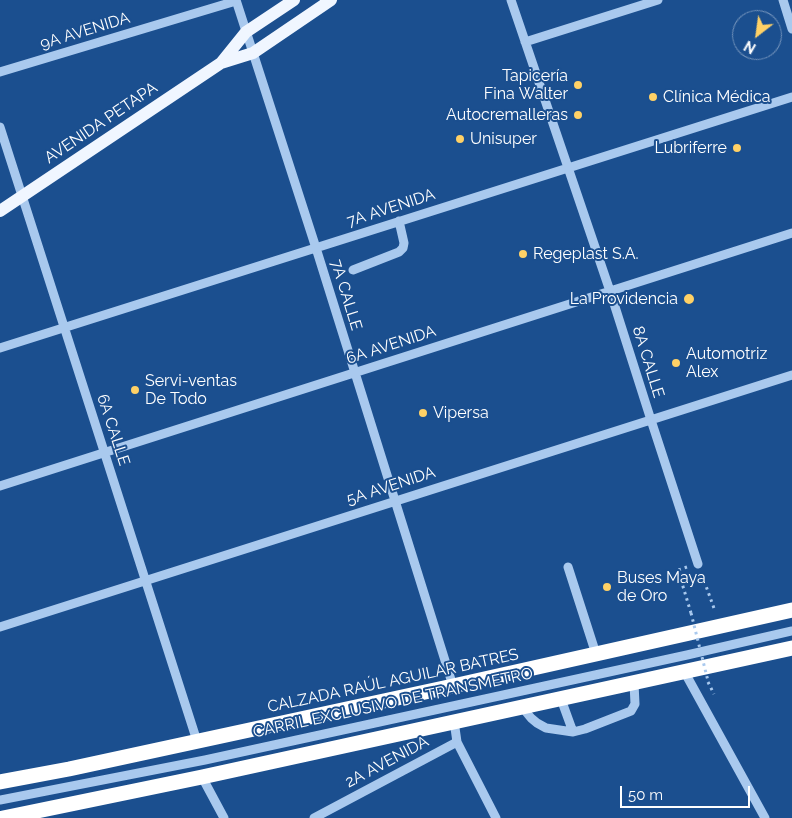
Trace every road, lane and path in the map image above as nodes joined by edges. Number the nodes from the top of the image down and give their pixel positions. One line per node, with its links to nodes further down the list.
1 (236, 0): 8 (street, 7A CALLE); 12 (street, 9A AVENIDA)
2 (294, 0): 8 (main road, AVENIDA PETAPA)
3 (332, 0): 10 (main road, AVENIDA PETAPA)
4 (511, 0): 9 (street, 8A CALLE)
5 (658, 0): 9 (street)
6 (783, 0): 7 (street)
7 (792, 29)
8 (246, 32): 10 (street, 7A CALLE); 11 (main road, AVENIDA PETAPA)
9 (525, 42): 15 (street, 8A CALLE)
10 (252, 53): 11 (main road, AVENIDA PETAPA); 20 (street, 7A CALLE)
11 (221, 63): 16 (main road, AVENIDA PETAPA)
12 (0, 72)
13 (792, 97): 15 (street, 7A AVENIDA)
14 (0, 127): 16 (street, 6A CALLE)
15 (568, 168): 18 (street, 7A AVENIDA); 22 (street, 8A CALLE)
16 (23, 195): 17 (main road, AVENIDA PETAPA); 23 (street, 6A CALLE)
17 (0, 211)
18 (399, 221): 20 (street, 7A AVENIDA); 21 (street)
19 (792, 233): 22 (street, 6A AVENIDA)
20 (316, 248): 23 (street, 7A AVENIDA); 25 (street, 7A CALLE)
21 (353, 270)
22 (610, 291): 25 (street, 6A AVENIDA); 27 (street, 8A CALLE)
23 (64, 327): 24 (street, 7A AVENIDA); 28 (street, 6A CALLE)
24 (0, 348)
25 (355, 373): 28 (street, 6A AVENIDA); 30 (street, 7A CALLE)
26 (792, 375): 27 (street, 5A AVENIDA)
27 (651, 420): 30 (street, 5A AVENIDA); 31 (street, 8A CALLE)
28 (105, 453): 29 (street, 6A AVENIDA); 34 (street, 6A CALLE)
29 (0, 486)
30 (395, 501): 34 (street, 5A AVENIDA); 44 (street, 7A CALLE)
31 (698, 564): 36 (path)
32 (568, 567): 40 (street)
33 (678, 570): 42 (path, bridge)
34 (146, 580): 37 (street, 5A AVENIDA); 49 (street, 6A CALLE)
35 (792, 610): 36 (highway, CALZADA RAÚL AGUILAR BATRES)
36 (721, 626): 40 (highway, CALZADA RAÚL AGUILAR BATRES)
37 (0, 627)
38 (792, 631): 53 (street, CARRIL EXCLUSIVO DE TRANSMETRO)
39 (792, 648): 41 (highway)
40 (596, 654): 44 (highway, CALZADA RAÚL AGUILAR BATRES)
41 (684, 671): 43 (highway); 58 (street)
42 (708, 681)
43 (634, 683): 45 (highway); 48 (street)
44 (453, 686): 49 (highway, CALZADA RAÚL AGUILAR BATRES)
45 (561, 699): 46 (highway); 48 (street)
46 (522, 707): 47 (highway); 48 (street)
47 (454, 721): 50 (street); 51 (highway)
48 (573, 732)
49 (197, 741): 52 (highway, CALZADA RAÚL AGUILAR BATRES)
50 (456, 742): 56 (street, 2A AVENIDA); 57 (street)
51 (202, 777): 54 (highway); 55 (street)
52 (0, 782)
53 (0, 800)
54 (3, 818)
55 (224, 818)
56 (314, 818)
57 (496, 818)
58 (765, 818)

